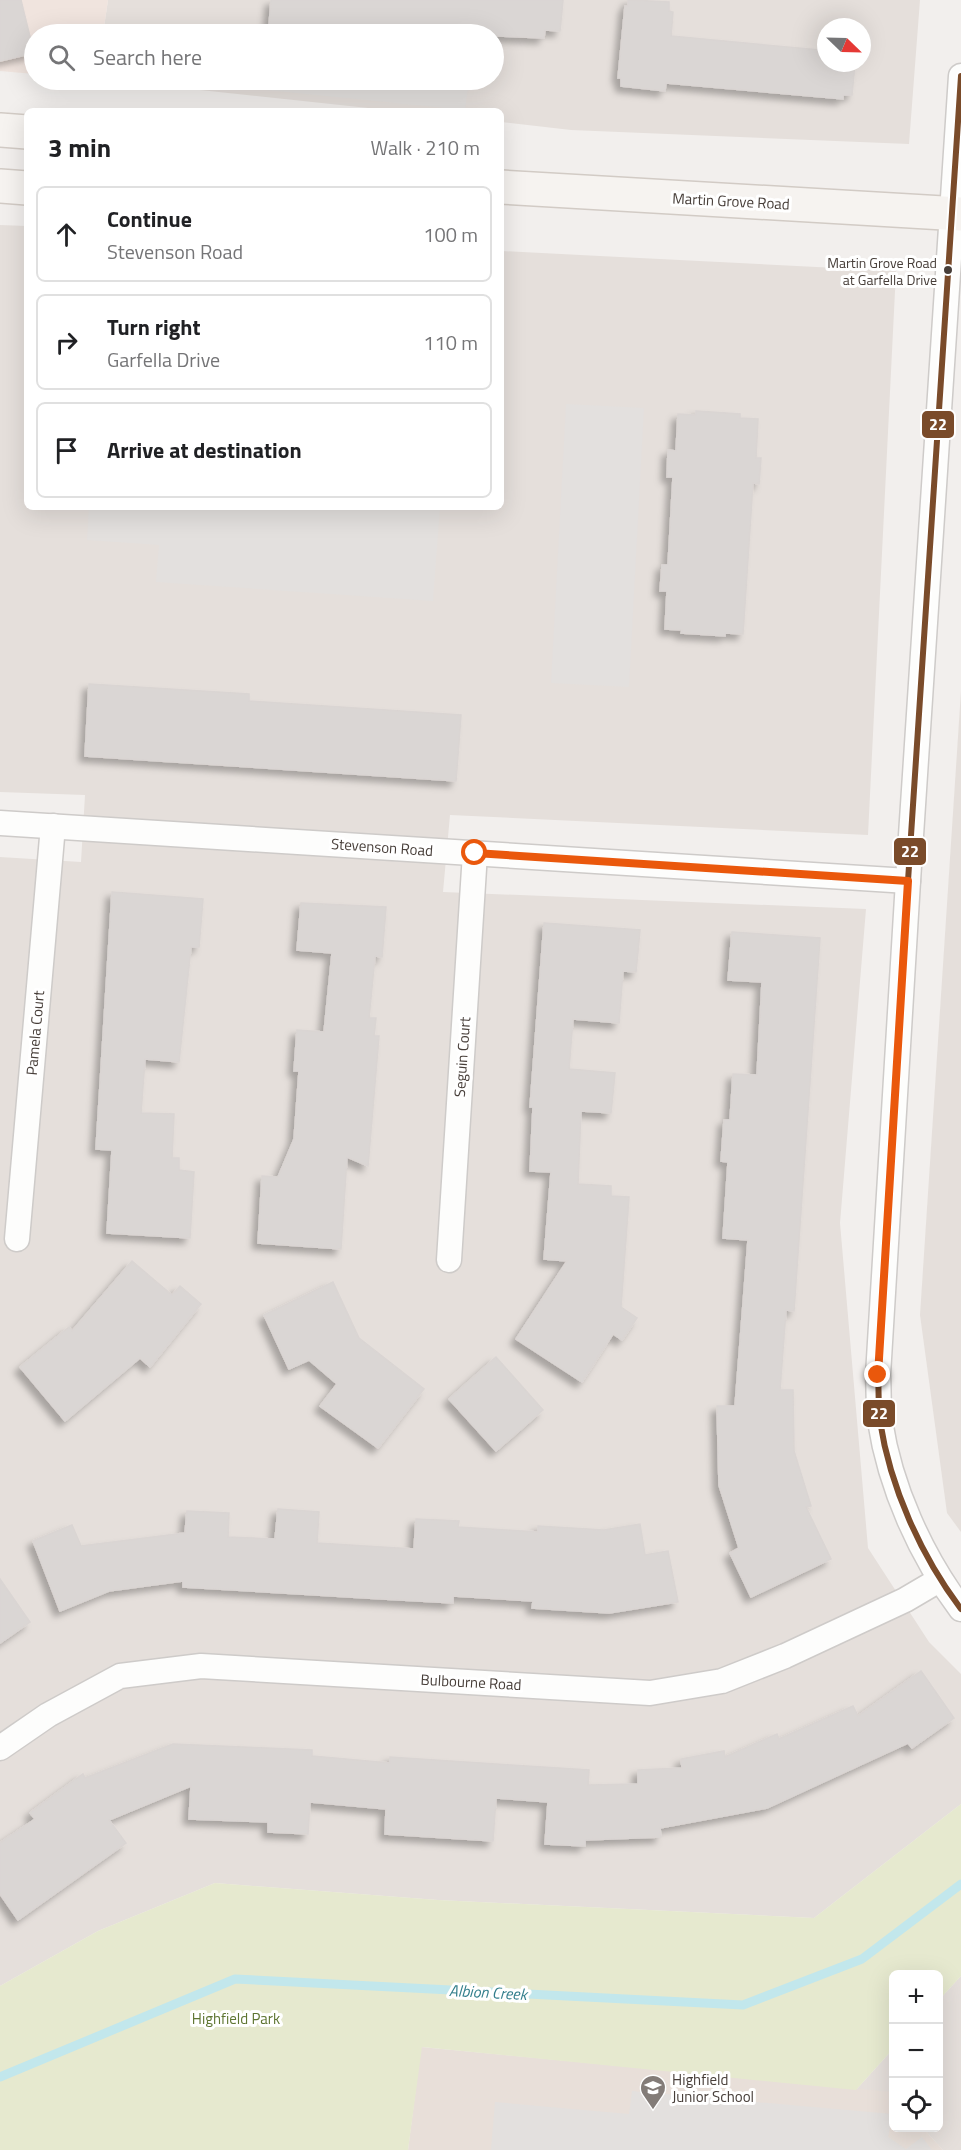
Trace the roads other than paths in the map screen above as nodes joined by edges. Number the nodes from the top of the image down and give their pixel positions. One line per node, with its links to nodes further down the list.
1 (961, 76): 7 (street)
2 (0, 130): 3 (main road)
3 (24, 132)
4 (0, 186): 6 (main road)
5 (504, 187): 7 (main road, Martin Grove Road)
6 (24, 188)
7 (956, 214): 11 (street)
8 (0, 823): 9 (street, Stevenson Road)
9 (52, 826): 10 (street, Stevenson Road); 12 (street, Pamela Court)
10 (475, 853): 11 (street, Stevenson Road); 13 (street, Seguin Court)
11 (908, 881): 14 (street)
12 (17, 1239)
13 (449, 1260)
14 (939, 1580): 15 (street); 16 (street, Bulbourne Road)
15 (961, 1609)
16 (0, 1748)

